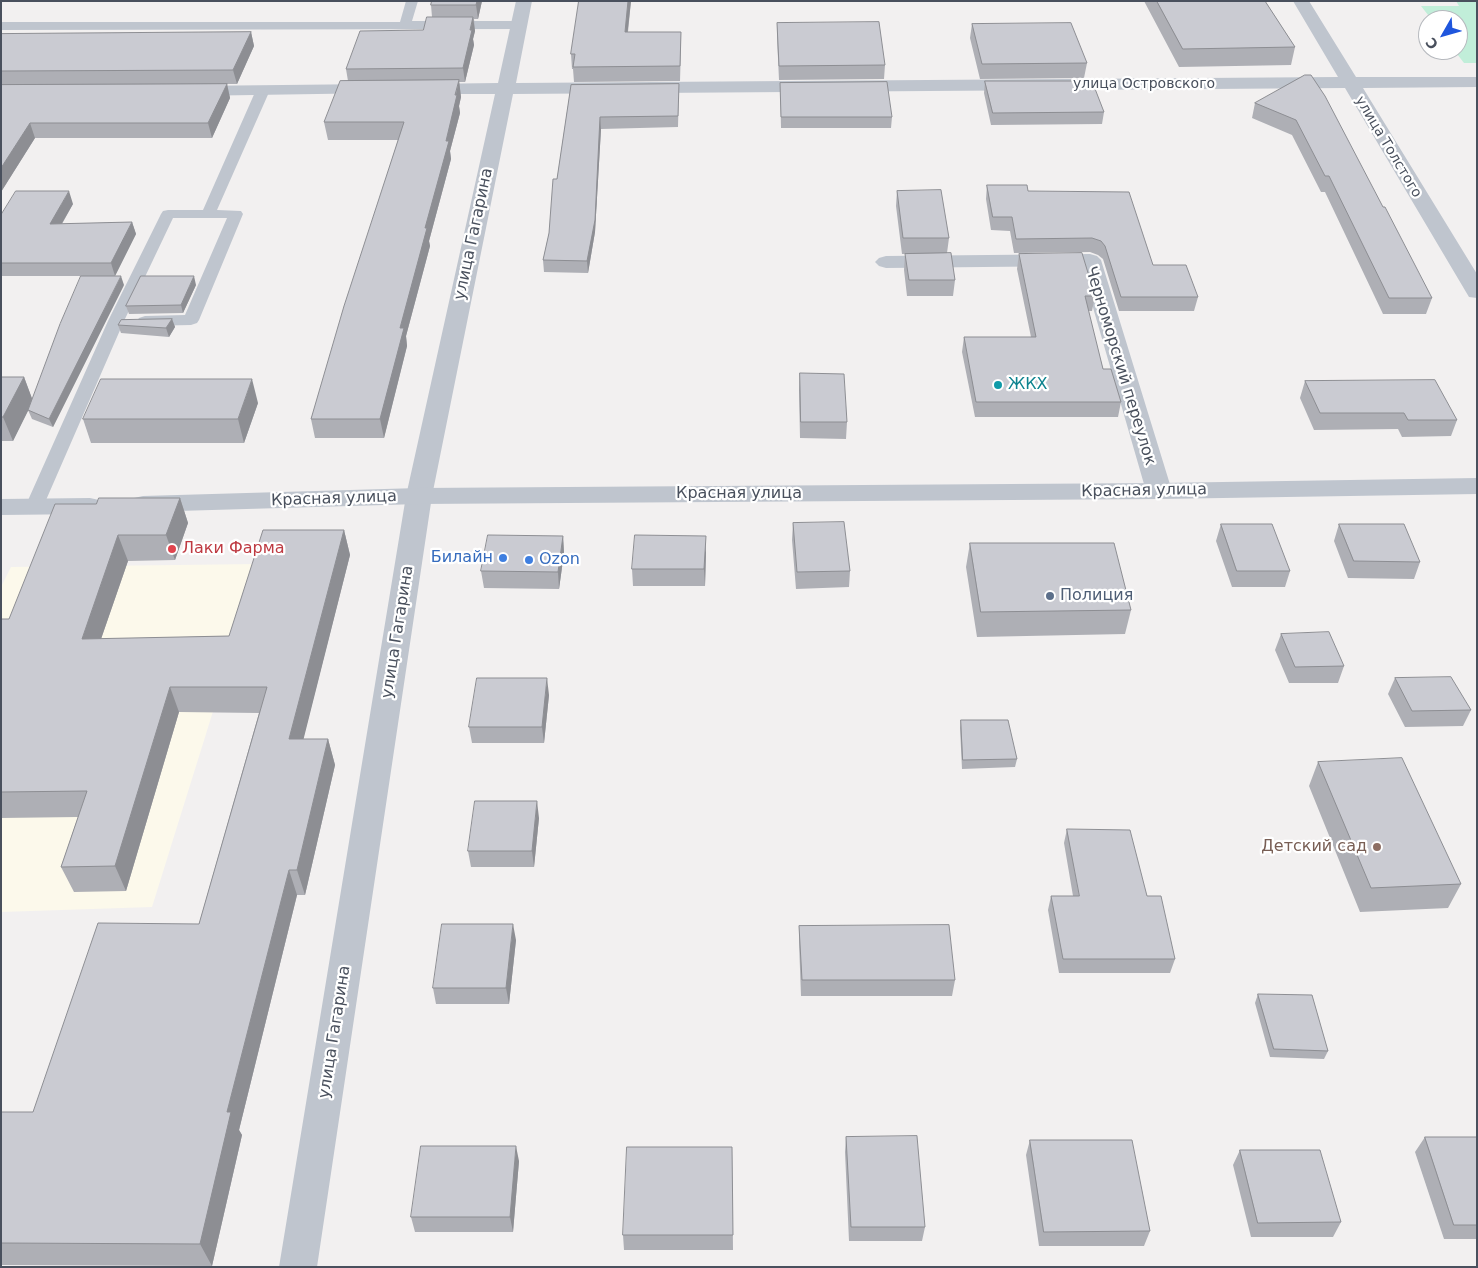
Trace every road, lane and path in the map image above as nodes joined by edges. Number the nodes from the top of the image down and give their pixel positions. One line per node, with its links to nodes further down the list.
1 (412, 1): 4 (lane)
2 (1301, 1): 7 (street, улица Толстого)
3 (521, 13): 4 (lane); 8 (street, улица Гагарина)
4 (405, 25): 5 (lane)
5 (1, 26)
6 (1477, 82): 7 (street, улица Островского)
7 (1350, 83): 8 (street, улица Островского); 15 (street, улица Толстого)
8 (505, 88): 10 (street, улица Островского); 19 (street, улица Гагарина)
9 (389, 89): 11 (street)
10 (408, 89)
11 (263, 90): 12 (street); 13 (lane)
12 (176, 91)
13 (208, 214): 16 (lane); 16 (lane)
14 (886, 262): 18 (street, Черноморский переулок)
15 (1477, 292)
16 (116, 321): 21 (lane)
17 (1477, 486): 18 (street, Красная улица)
18 (1159, 491): 19 (street, Красная улица)
19 (419, 496): 21 (street, Красная улица); 22 (street, улица Гагарина)
20 (1, 507): 21 (street, Красная улица)
21 (34, 508)
22 (298, 1267)

